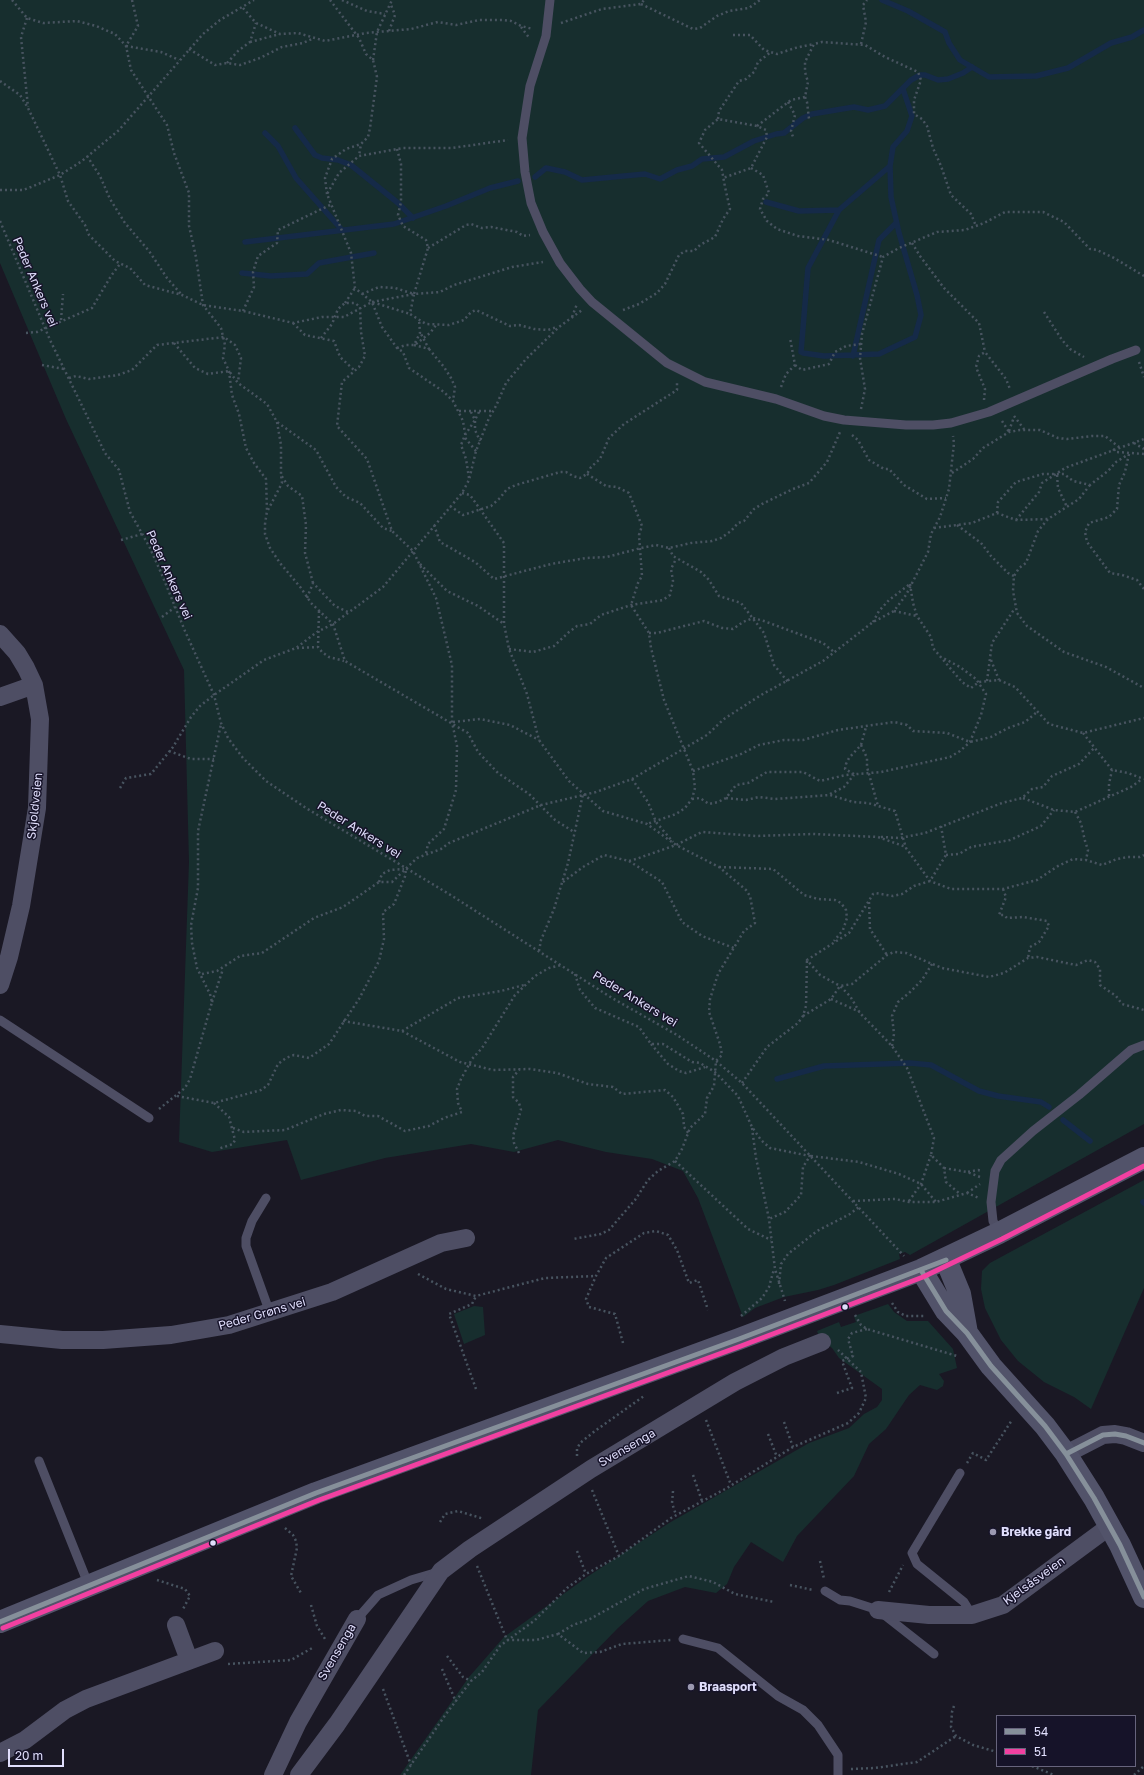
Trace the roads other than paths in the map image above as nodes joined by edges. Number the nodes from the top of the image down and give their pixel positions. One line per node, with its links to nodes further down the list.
1 (550, 0): 2 (lane)
2 (1136, 350)
3 (0, 634): 4 (street, Skjoldveien)
4 (34, 685): 5 (street); 6 (street, Skjoldveien)
5 (0, 697)
6 (0, 985)
7 (0, 1020): 9 (lane)
8 (1144, 1044): 12 (lane)
9 (149, 1118)
10 (1144, 1158): 12 (main road)
11 (266, 1198): 16 (lane)
12 (999, 1233): 14 (main road)
13 (466, 1238): 16 (street, Peder Grøns vei)
14 (946, 1260): 15 (main road); 17 (main road)
15 (914, 1265): 17 (main road); 26 (main road)
16 (270, 1313): 18 (street, Peder Grøns vei)
17 (967, 1333): 21 (main road)
18 (0, 1334)
19 (822, 1342): 25 (street, Svensenga)
20 (1144, 1443): 21 (street)
21 (1066, 1454): 24 (main road)
22 (39, 1462): 26 (lane)
23 (960, 1473): 30 (lane)
24 (1110, 1526): 28 (main road); 30 (street, Kjelsåsveien)
25 (441, 1571): 31 (lane, Svensenga); 41 (street, Svensenga)
26 (89, 1586): 32 (main road)
27 (825, 1591): 29 (lane)
28 (1144, 1596)
29 (878, 1610): 30 (street, Kjelsåsveien); 36 (lane)
30 (972, 1615)
31 (357, 1618): 40 (street, Svensenga)
32 (0, 1622)
33 (176, 1625): 37 (street)
34 (683, 1639): 39 (lane)
35 (215, 1651): 37 (street)
36 (934, 1654)
37 (193, 1659): 38 (street)
38 (0, 1753)
39 (838, 1772)
40 (273, 1775)
41 (299, 1775)

